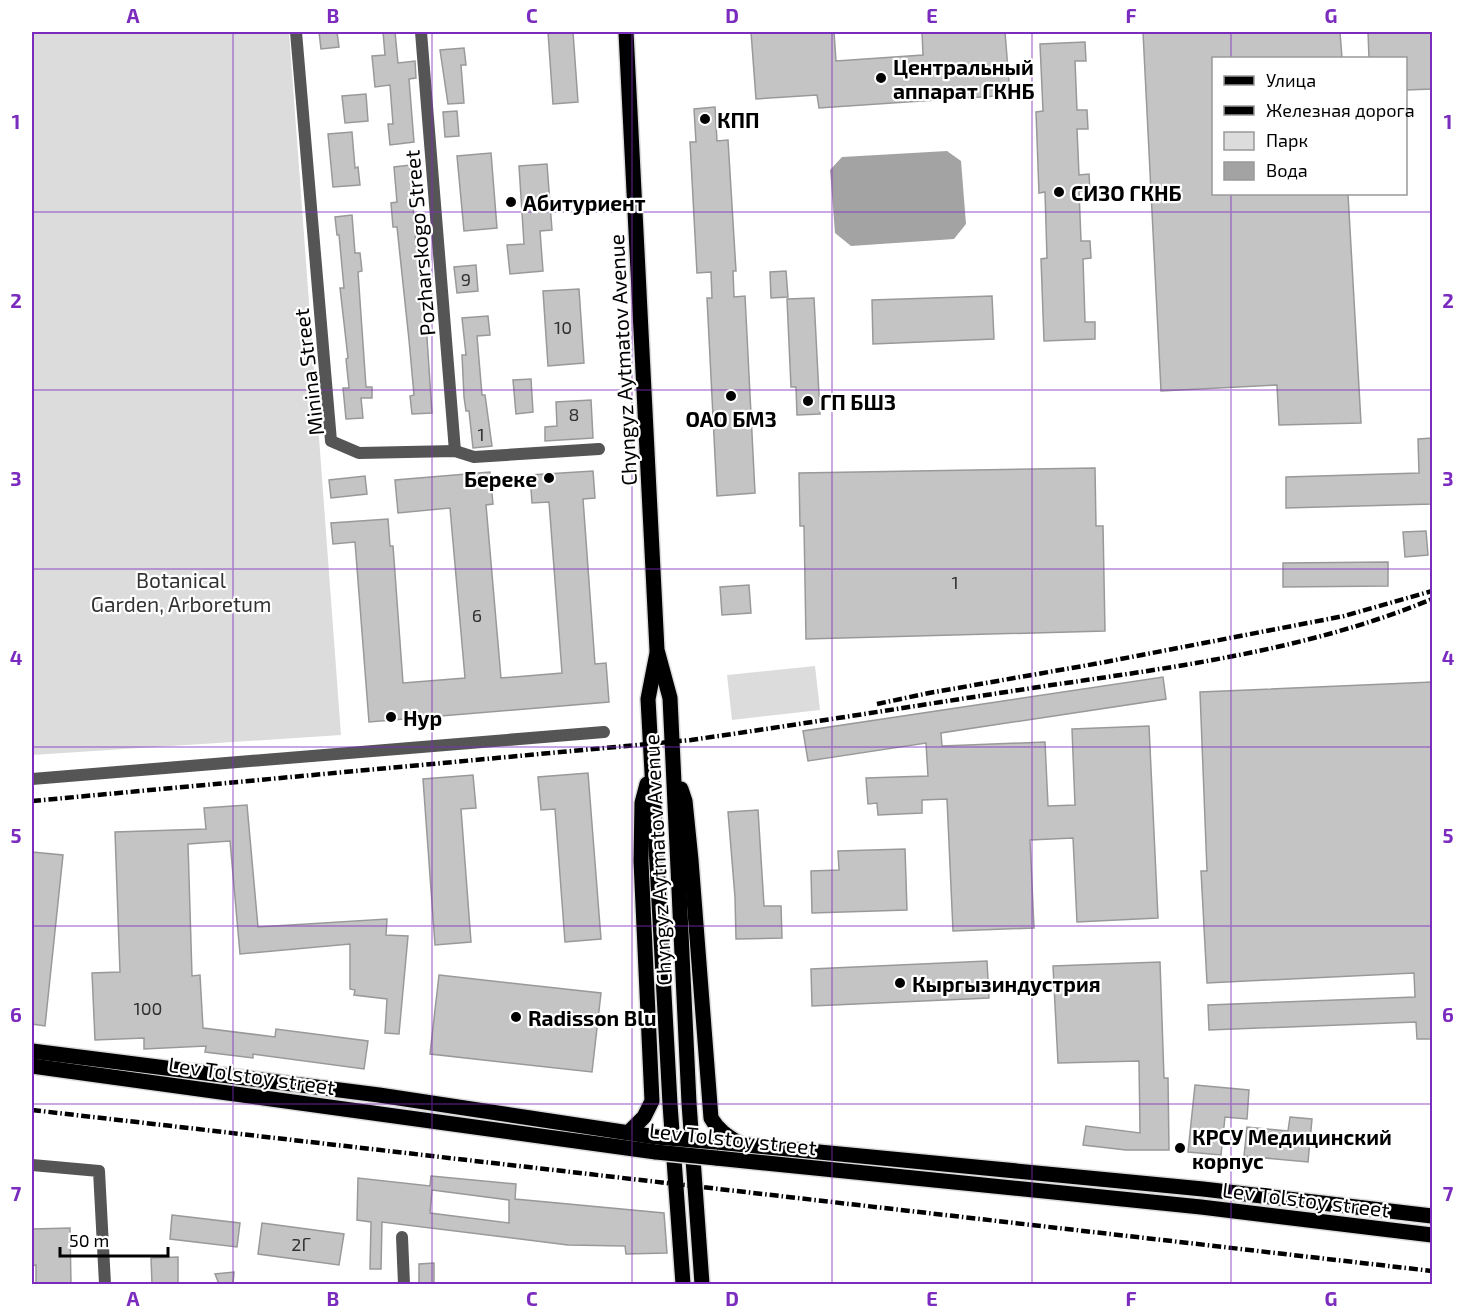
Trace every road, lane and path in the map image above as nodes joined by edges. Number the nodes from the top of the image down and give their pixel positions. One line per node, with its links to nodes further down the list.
1 (296, 32): 5 (street, Minina Street)
2 (421, 32): 5 (street, Pozharskogo Street)
3 (626, 32): 6 (main road, Chyngyz Aytmatov Avenue)
4 (599, 449): 5 (street, Minina Street)
5 (455, 451)
6 (657, 650): 8 (main road, Chyngyz Aytmatov Avenue); 9 (main road, Chyngyz Aytmatov Avenue)
7 (604, 732): 10 (street)
8 (673, 764): 15 (main road); 23 (main road, Chyngyz Aytmatov Avenue)
9 (651, 766): 13 (main road); 22 (main road, Chyngyz Aytmatov Avenue)
10 (32, 779)
11 (32, 1051): 13 (main road, Lev Tolstoy street)
12 (32, 1066): 14 (main road, Lev Tolstoy street)
13 (629, 1132): 14 (main road, Lev Tolstoy street)
14 (656, 1144): 15 (main road, Lev Tolstoy street, bridge); 18 (main road, Lev Tolstoy street, bridge)
15 (745, 1146): 17 (main road, Lev Tolstoy street)
16 (32, 1165): 20 (street)
17 (1432, 1216)
18 (1432, 1235)
19 (402, 1237): 21 (street)
20 (105, 1284)
21 (404, 1284)
22 (682, 1284)
23 (702, 1284)

